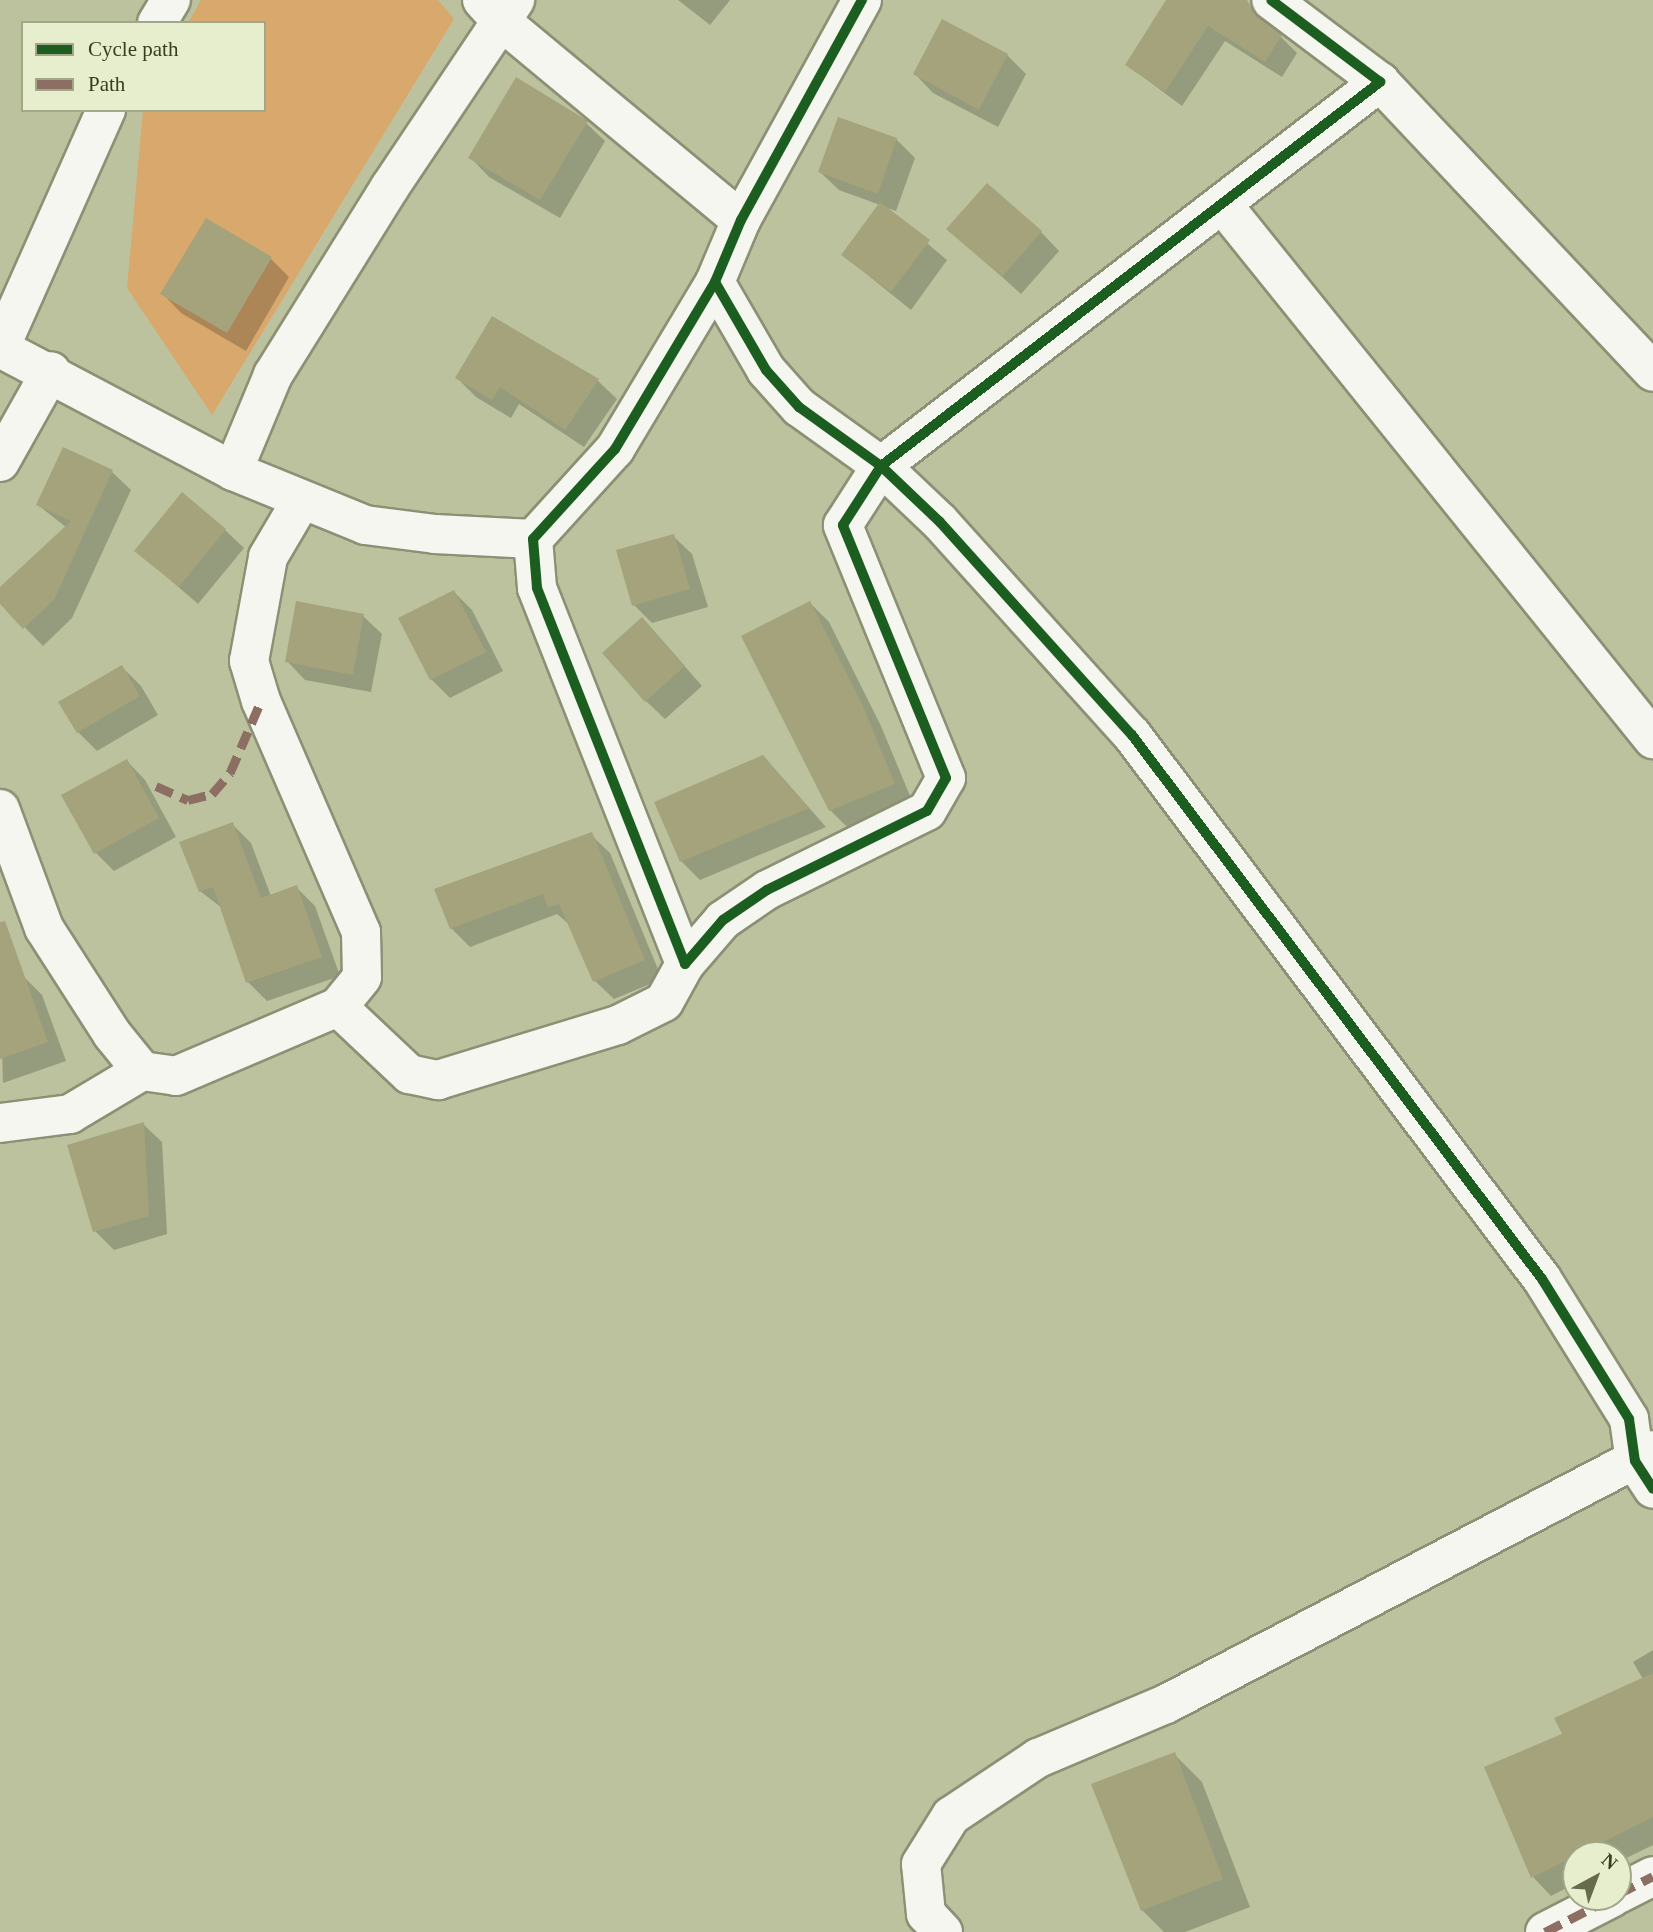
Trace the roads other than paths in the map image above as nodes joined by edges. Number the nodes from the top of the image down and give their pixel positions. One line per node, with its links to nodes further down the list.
1 (171, 0): 5 (street)
2 (862, 0): 9 (street)
3 (1271, 0): 6 (street)
4 (500, 7): 9 (street); 16 (street)
5 (158, 21)
6 (1380, 82): 8 (street); 13 (street)
7 (105, 112): 11 (street)
8 (1223, 205): 15 (street); 19 (street)
9 (741, 219): 10 (street)
10 (715, 282): 15 (street); 18 (street)
11 (0, 348): 12 (street)
12 (51, 371): 14 (street); 16 (street)
13 (1653, 372)
14 (0, 462)
15 (881, 466): 21 (street); 25 (street)
16 (233, 471): 17 (street)
17 (301, 501): 18 (street); 22 (street)
18 (533, 539): 21 (street)
19 (1653, 738)
20 (0, 809): 23 (street)
21 (684, 964): 22 (street)
22 (338, 1007): 23 (street)
23 (142, 1071): 24 (street)
24 (0, 1122)
25 (1647, 1467): 29 (street)
26 (1653, 1876): 27 (street)
27 (1632, 1887)
28 (1586, 1911): 30 (street)
29 (943, 1932)
30 (1545, 1932)

